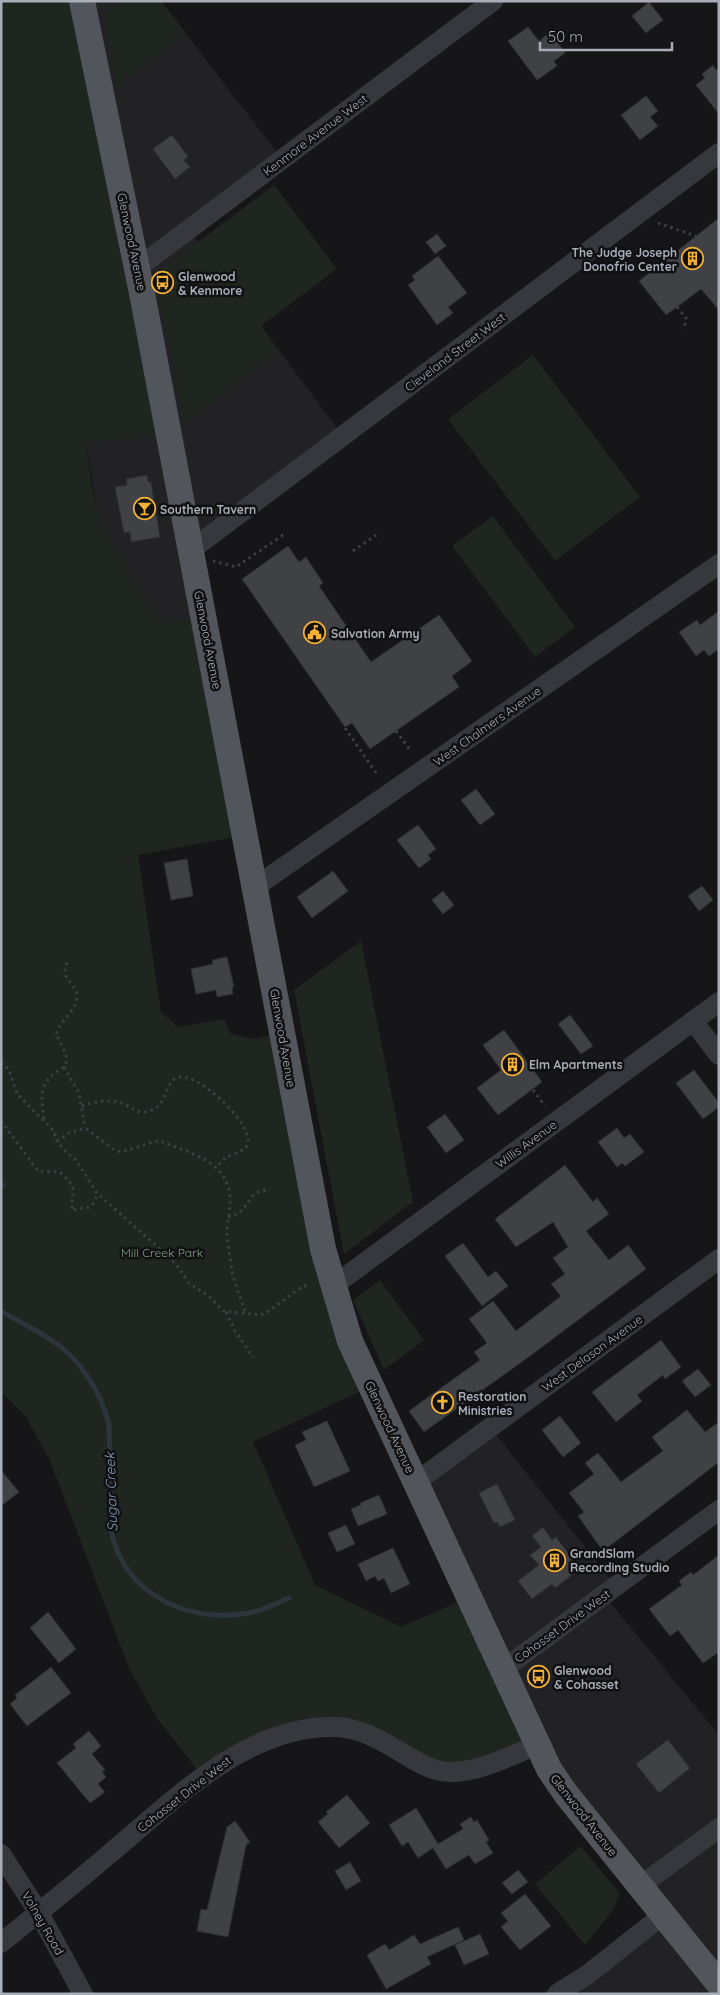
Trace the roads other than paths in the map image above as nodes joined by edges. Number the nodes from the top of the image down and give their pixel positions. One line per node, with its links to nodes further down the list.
1 (493, 1): 4 (street, Kenmore Avenue West)
2 (85, 3): 4 (main road, Glenwood Avenue)
3 (719, 153): 5 (street, Cleveland Street West)
4 (136, 269): 5 (main road, Glenwood Avenue)
5 (202, 555): 7 (main road, Glenwood Avenue)
6 (719, 564): 7 (street, West Chalmers Avenue)
7 (255, 887): 12 (main road, Glenwood Avenue)
8 (719, 1002): 9 (street, Willis Avenue)
9 (693, 1022): 10 (street); 12 (street, Willis Avenue)
10 (719, 1055)
11 (719, 1259): 13 (street, West Delason Avenue)
12 (322, 1285): 13 (main road, Glenwood Avenue)
13 (416, 1482): 15 (main road, Glenwood Avenue)
14 (719, 1510): 15 (street, Cohasset Drive West)
15 (502, 1670): 16 (main road, Glenwood Avenue)
16 (537, 1744): 19 (main road, Glenwood Avenue); 20 (street, Cohasset Drive West)
17 (719, 1828): 19 (street)
18 (1, 1854): 20 (street, Volney Road)
19 (640, 1886): 21 (main road, Glenwood Avenue)
20 (39, 1913): 22 (street, Cohasset Drive West); 24 (street, Volney Road)
21 (663, 1915): 23 (main road, Glenwood Avenue); 25 (street)
22 (1, 1943)
23 (719, 1984)
24 (84, 1994)
25 (557, 1994)

